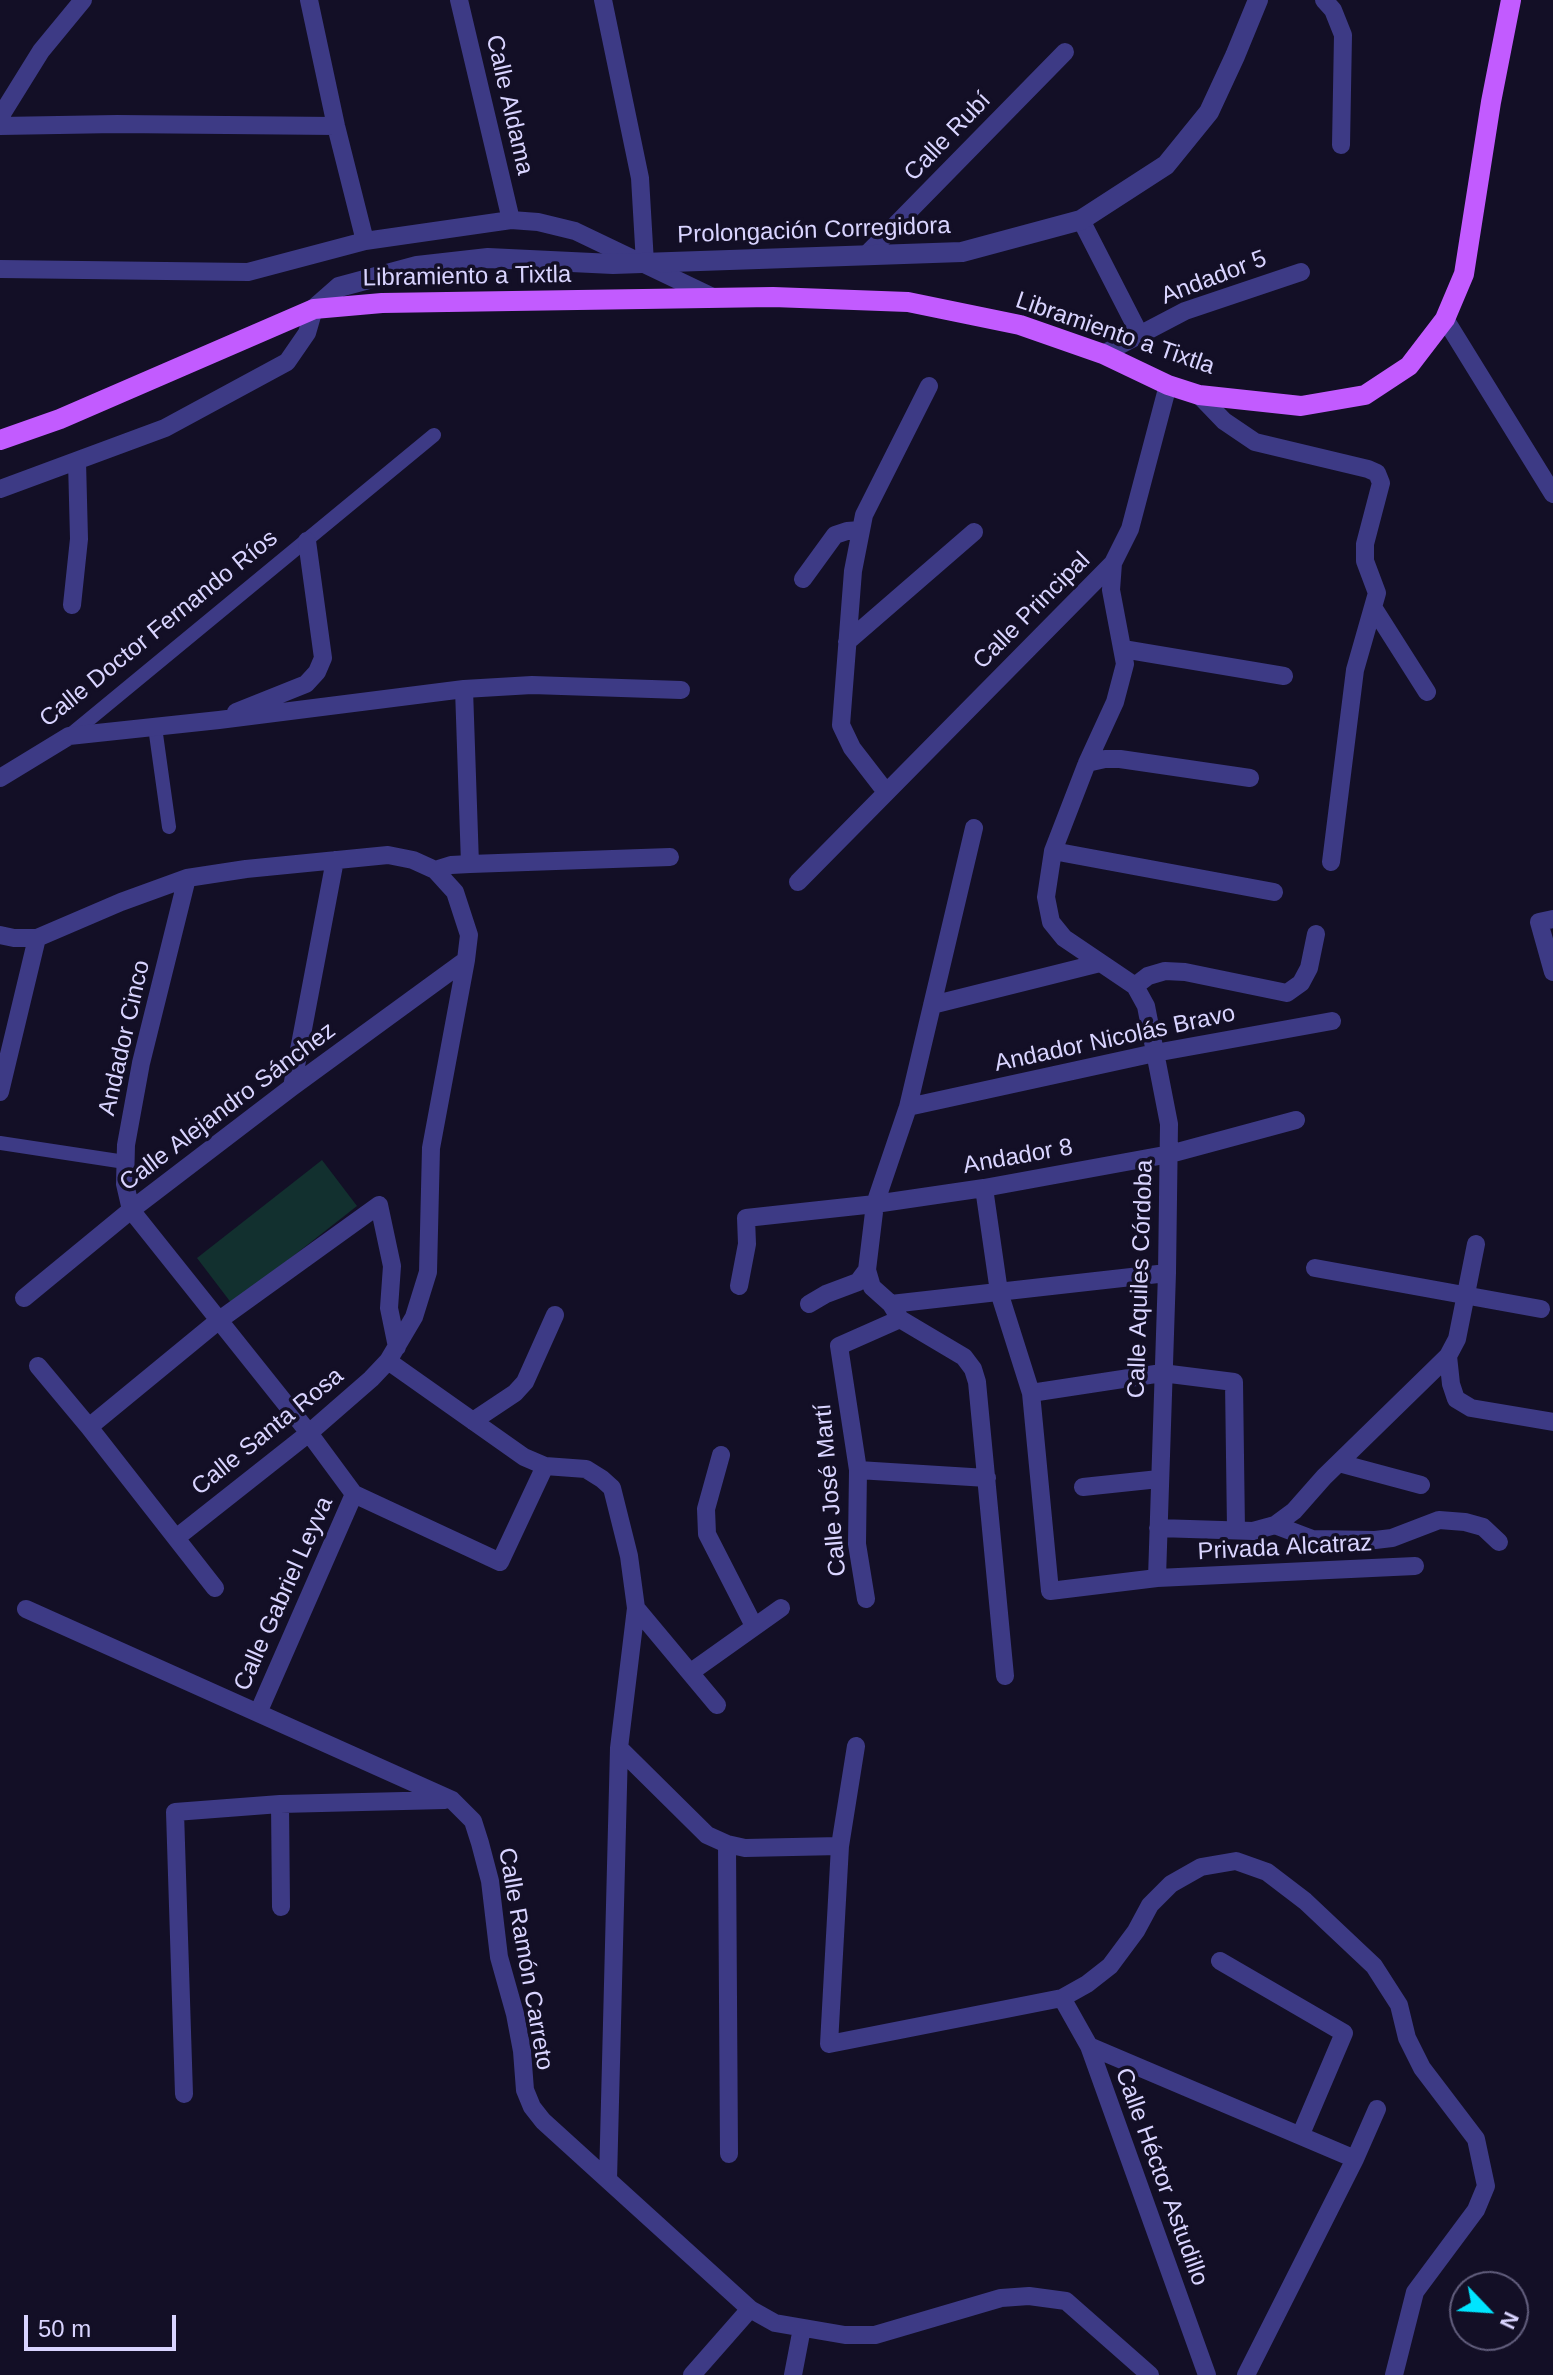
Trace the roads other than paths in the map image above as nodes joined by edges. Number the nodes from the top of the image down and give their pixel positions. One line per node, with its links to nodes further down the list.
1 (83, 0): 9 (street)
2 (309, 0): 11 (street)
3 (459, 0): 13 (street, Calle Aldama)
4 (603, 0): 17 (street)
5 (1258, 0): 14 (street, Prolongación Corregidora)
6 (1324, 0): 12 (street)
7 (1511, 0): 22 (main road, Libramiento a Tixtla)
8 (1065, 52): 16 (street, Calle Rubí)
9 (0, 117)
10 (0, 126): 11 (street)
11 (336, 126): 15 (street)
12 (1341, 145)
13 (511, 220): 15 (street); 17 (street)
14 (1081, 220): 16 (street, Prolongación Corregidora); 23 (street)
15 (365, 241): 18 (street)
16 (865, 256): 17 (street, Prolongación Corregidora)
17 (645, 263): 20 (street); 21 (street, Prolongación Corregidora)
18 (0, 269)
19 (1301, 272): 23 (street, Andador 5)
20 (716, 298): 21 (main road, Libramiento a Tixtla); 24 (main road, Libramiento a Tixtla)
21 (314, 309): 29 (main road, Libramiento a Tixtla); 30 (street)
22 (1445, 319): 27 (main road, Libramiento a Tixtla); 32 (street)
23 (1140, 335): 24 (street, Andador 5)
24 (1103, 354): 25 (main road, Libramiento a Tixtla)
25 (1168, 385): 27 (main road, Libramiento a Tixtla); 36 (street, Calle Principal)
26 (929, 386): 33 (street)
27 (1199, 395): 39 (street)
28 (434, 435): 35 (street, Calle Doctor Fernando Ríos)
29 (0, 440)
30 (77, 461): 31 (street); 38 (street)
31 (0, 489)
32 (1553, 494)
33 (861, 530): 37 (street); 40 (street)
34 (974, 532): 40 (street)
35 (307, 541): 46 (street); 48 (street, Calle Doctor Fernando Ríos)
36 (1113, 563): 41 (street); 52 (street, Calle Principal)
37 (803, 579)
38 (72, 605)
39 (1373, 607): 45 (street); 58 (street)
40 (847, 642): 52 (street)
41 (1123, 649): 42 (street); 49 (street)
42 (1284, 676)
43 (464, 689): 44 (street); 46 (street); 59 (street)
44 (681, 690)
45 (1427, 692)
46 (219, 720): 47 (street)
47 (155, 727): 48 (street); 53 (street)
48 (69, 736): 50 (street, Calle Doctor Fernando Ríos)
49 (1087, 763): 51 (street); 55 (street)
50 (0, 778)
51 (1250, 778)
52 (886, 792): 62 (street, Calle Principal)
53 (169, 827)
54 (974, 828): 72 (street)
55 (1053, 851): 63 (street); 69 (street)
56 (670, 857): 59 (street)
57 (335, 860): 60 (street); 61 (street); 75 (street)
58 (1331, 862)
59 (470, 864): 60 (street)
60 (435, 870): 68 (street, Calle Santa Rosa)
61 (187, 878): 67 (street); 81 (street, Andador Cinco)
62 (798, 882)
63 (1274, 892)
64 (1546, 920): 70 (street)
65 (1316, 934): 71 (street)
66 (0, 935): 67 (street)
67 (37, 938): 76 (street)
68 (466, 960): 75 (street, Calle Alejandro Sánchez); 98 (street, Calle Santa Rosa)
69 (1100, 963): 71 (street); 72 (street)
70 (1553, 972)
71 (1135, 986): 74 (street, Calle Aquiles Córdoba)
72 (932, 1005): 77 (street)
73 (1332, 1021): 74 (street, Andador Nicolás Bravo)
74 (1155, 1053): 77 (street, Andador Nicolás Bravo); 80 (street, Calle Aquiles Córdoba)
75 (292, 1087): 84 (street, Calle Alejandro Sánchez)
76 (0, 1092)
77 (908, 1107): 83 (street)
78 (1296, 1120): 80 (street, Andador 8)
79 (0, 1143): 81 (street)
80 (1170, 1154): 82 (street, Andador 8); 88 (street, Calle Aquiles Córdoba)
81 (125, 1162): 84 (street, Andador Cinco)
82 (984, 1188): 83 (street, Andador 8); 90 (street)
83 (875, 1204): 87 (street); 89 (street)
84 (131, 1210): 92 (street, Calle Alejandro Sánchez); 97 (street)
85 (1476, 1244): 91 (street)
86 (1315, 1268): 91 (street)
87 (867, 1270): 93 (street); 95 (street)
88 (1167, 1273): 90 (street); 101 (street, Calle Aquiles Córdoba)
89 (739, 1286)
90 (999, 1292): 95 (street); 102 (street)
91 (1465, 1296): 94 (street); 99 (street)
92 (24, 1298)
93 (809, 1304)
94 (1541, 1309)
95 (895, 1312): 110 (street, Calle José Martí); 111 (street)
96 (555, 1315): 103 (street)
97 (218, 1321): 98 (street); 105 (street); 106 (street)
98 (393, 1354): 103 (street); 106 (street, Calle Santa Rosa)
99 (1448, 1356): 104 (street); 108 (street)
100 (38, 1366): 105 (street)
101 (1162, 1373): 102 (street); 112 (street, Calle Aquiles Córdoba); 118 (street)
102 (1031, 1393): 122 (street, Privada Alcatraz)
103 (473, 1421): 109 (street)
104 (1553, 1422)
105 (89, 1427): 119 (street)
106 (309, 1433): 115 (street); 119 (street, Calle Santa Rosa)
107 (721, 1455): 128 (street)
108 (1339, 1463): 113 (street); 116 (street)
109 (545, 1466): 115 (street); 125 (street)
110 (858, 1470): 111 (street); 124 (street, Calle José Martí)
111 (987, 1478): 130 (street)
112 (1159, 1479): 114 (street); 117 (street, Calle Aquiles Córdoba)
113 (1421, 1485)
114 (1083, 1487)
115 (354, 1494): 132 (street, Calle Gabriel Leyva)
116 (1275, 1525): 118 (street); 120 (street)
117 (1158, 1528): 118 (street); 122 (street, Calle Aquiles Córdoba)
118 (1236, 1530)
119 (176, 1538): 123 (street)
120 (1499, 1542)
121 (1415, 1566): 122 (street, Privada Alcatraz)
122 (1157, 1578)
123 (215, 1588)
124 (866, 1599)
125 (636, 1608): 129 (street); 134 (street)
126 (781, 1608): 128 (street)
127 (26, 1609): 132 (street, Calle Ramón Carreto)
128 (754, 1626): 129 (street)
129 (691, 1672): 131 (street)
130 (1005, 1676)
131 (717, 1705)
132 (258, 1713): 135 (street, Calle Ramón Carreto)
133 (856, 1746): 138 (street)
134 (619, 1748): 137 (street); 148 (street)
135 (452, 1800): 136 (street); 148 (street, Calle Ramón Carreto)
136 (280, 1804): 139 (street); 143 (street)
137 (727, 1844): 138 (street); 146 (street)
138 (840, 1846): 141 (street)
139 (281, 1907)
140 (1220, 1961): 145 (street)
141 (1062, 1998): 142 (street, Calle Héctor Astudillo); 156 (street)
142 (1089, 2046): 145 (street); 155 (street, Calle Héctor Astudillo)
143 (184, 2094)
144 (1377, 2109): 147 (street)
145 (1301, 2134): 147 (street)
146 (729, 2154)
147 (1355, 2159): 151 (street)
148 (608, 2180): 149 (street)
149 (750, 2309): 150 (street); 152 (street)
150 (802, 2328): 153 (street); 154 (street)
151 (1252, 2373)
152 (692, 2375)
153 (793, 2375)
154 (1150, 2375)
155 (1207, 2375)
156 (1394, 2375)

